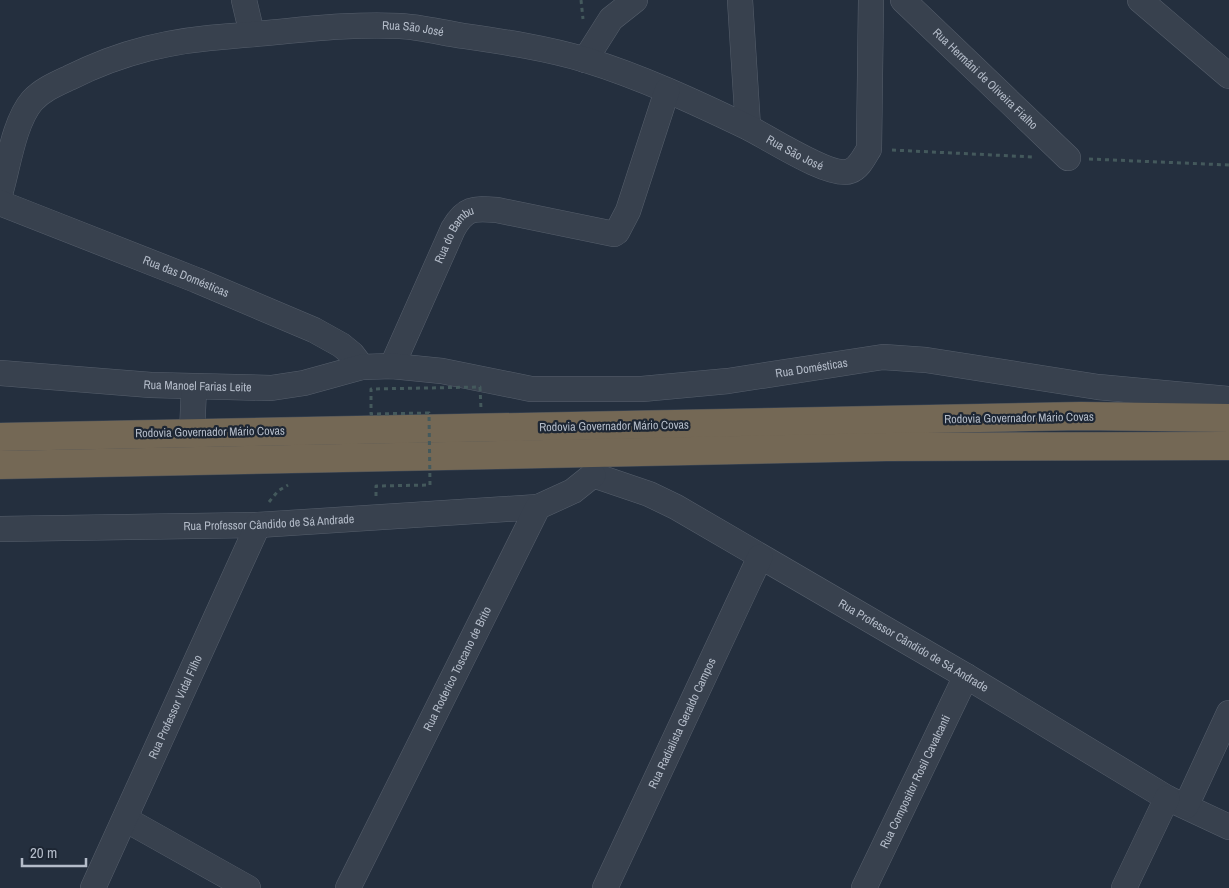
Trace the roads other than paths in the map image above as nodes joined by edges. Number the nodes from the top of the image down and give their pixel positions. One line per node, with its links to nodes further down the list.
1 (244, 0): 7 (street)
2 (635, 0): 8 (street)
3 (740, 0): 11 (street)
4 (870, 0): 11 (street, Rua São José)
5 (903, 0): 12 (street, Rua Hermâni de Oliveira Fialho)
6 (1140, 0): 9 (street)
7 (252, 34): 8 (street, Rua São José); 13 (street, Rua São José)
8 (585, 60): 10 (street, Rua São José)
9 (1229, 76)
10 (667, 91): 11 (street, Rua São José); 15 (street, Rua do Bambu)
11 (748, 127)
12 (1068, 158)
13 (0, 194)
14 (0, 203): 16 (street, Rua das Domésticas)
15 (392, 366): 16 (street, Rua Manoel Farias Leite); 19 (street, Rua Domésticas)
16 (362, 367): 18 (street, Rua Manoel Farias Leite)
17 (0, 373): 18 (street, Rua Manoel Farias Leite)
18 (194, 387): 21 (street)
19 (1229, 399)
20 (1229, 418): 21 (highway, Rodovia Governador Mário Covas)
21 (192, 433): 22 (highway, Rodovia Governador Mário Covas)
22 (0, 437)
23 (1229, 446): 24 (highway)
24 (594, 464): 25 (highway); 26 (street); 29 (street, Rua Professor Cândido de Sá Andrade)
25 (0, 465)
26 (538, 506): 27 (street, Rua Professor Cândido de Sá Andrade); 37 (street, Rua Roderico Toscano de Brito)
27 (258, 525): 28 (street, Rua Professor Cândido de Sá Andrade); 33 (street, Rua Professor Vidal Filho)
28 (0, 529)
29 (760, 557): 30 (street, Rua Professor Cândido de Sá Andrade); 38 (street, Rua Radialista Geraldo Campos)
30 (966, 676): 32 (street, Rua Professor Cândido de Sá Andrade); 39 (street, Rua Compositor Rosil Cavalcanti)
31 (1229, 713): 32 (street)
32 (1176, 802): 34 (street, Rua Professor Cândido de Sá Andrade); 40 (street)
33 (125, 819): 35 (street, Rua Professor Vidal Filho); 36 (street)
34 (1229, 827)
35 (93, 888)
36 (248, 888)
37 (348, 888)
38 (605, 888)
39 (864, 888)
40 (1124, 888)

